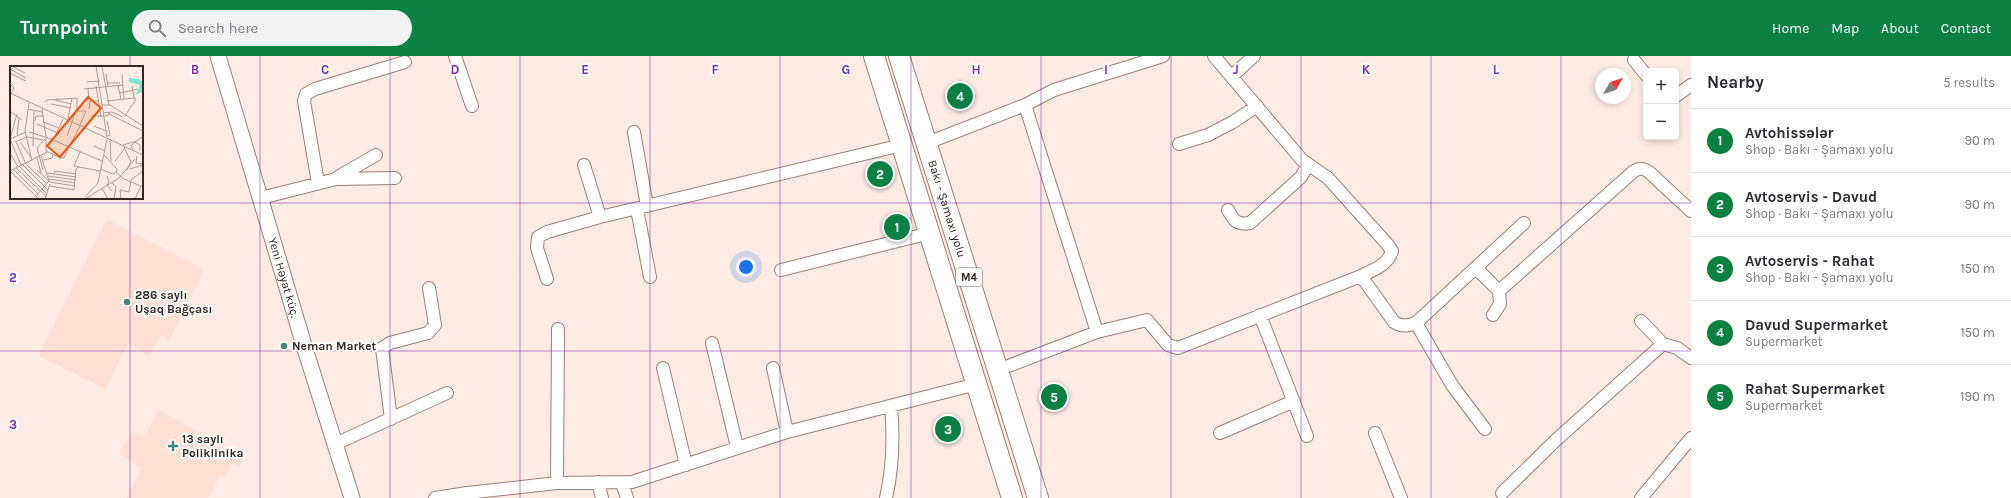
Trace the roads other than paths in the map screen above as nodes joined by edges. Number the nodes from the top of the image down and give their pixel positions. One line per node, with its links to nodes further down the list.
1 (218, 56): 27 (street, Yeni Həyat küç.)
2 (455, 56): 15 (street)
3 (874, 56): 20 (highway, Bakı - Şamaxı yolu / M4)
4 (899, 56): 18 (highway, Bakı - Şamaxı yolu / M4)
5 (1164, 56): 14 (street)
6 (1214, 56): 11 (street)
7 (1254, 56): 11 (street)
8 (1634, 60): 10 (street)
9 (405, 62): 26 (street)
10 (1643, 72)
11 (1232, 76): 16 (street)
12 (1691, 85): 13 (street)
13 (1679, 94)
14 (1025, 105): 18 (street); 46 (street)
15 (472, 106)
16 (1257, 106): 19 (street); 23 (street)
17 (634, 132): 28 (street)
18 (927, 144): 52 (highway, Bakı - Şamaxı yolu / M4)
19 (1178, 144)
20 (902, 145): 28 (street); 33 (highway, Bakı - Şamaxı yolu / M4)
21 (376, 155): 25 (street)
22 (584, 165): 31 (street)
23 (1308, 165): 29 (street); 36 (street)
24 (395, 178): 25 (street)
25 (336, 179): 26 (street)
26 (318, 183): 27 (street)
27 (261, 198): 64 (street, Yeni Həyat küç.)
28 (642, 207): 31 (street); 37 (street)
29 (1228, 210)
30 (1691, 211): 40 (street)
31 (600, 217): 38 (street)
32 (1524, 223): 34 (street)
33 (930, 233): 35 (street); 53 (highway, Bakı - Şamaxı yolu / M4)
34 (1476, 268): 40 (street); 44 (street)
35 (781, 270)
36 (1361, 276): 41 (street); 44 (street)
37 (650, 277)
38 (547, 279)
39 (429, 288): 57 (street)
40 (1499, 291): 42 (street)
41 (1260, 314): 46 (street); 55 (street)
42 (1492, 315)
43 (1641, 320): 48 (street)
44 (1416, 323): 58 (street)
45 (558, 329): 68 (street)
46 (1097, 332): 52 (street)
47 (712, 343): 65 (street)
48 (1663, 344): 49 (street); 70 (street)
49 (1691, 358)
50 (663, 368): 66 (street)
51 (773, 368): 59 (street)
52 (998, 370): 77 (highway, Bakı - Şamaxı yolu / M4)
53 (977, 384): 56 (street); 76 (highway, Bakı - Şamaxı yolu / M4)
54 (447, 393): 57 (street)
55 (1294, 401): 60 (street); 62 (street)
56 (891, 406): 59 (street); 75 (street)
57 (391, 419): 64 (street)
58 (1485, 429)
59 (787, 432): 65 (street)
60 (1220, 433)
61 (1375, 433): 78 (street)
62 (1307, 436)
63 (1691, 438): 79 (street)
64 (335, 444): 71 (street, Yeni Həyat küç.)
65 (737, 447): 66 (street)
66 (686, 465): 69 (street)
67 (598, 482): 68 (street); 69 (street); 73 (street)
68 (557, 483): 72 (street)
69 (622, 483): 74 (street)
70 (1502, 493)
71 (352, 498)
72 (435, 498)
73 (602, 498)
74 (628, 498)
75 (886, 498)
76 (1012, 498)
77 (1038, 498)
78 (1401, 498)
79 (1641, 498)

